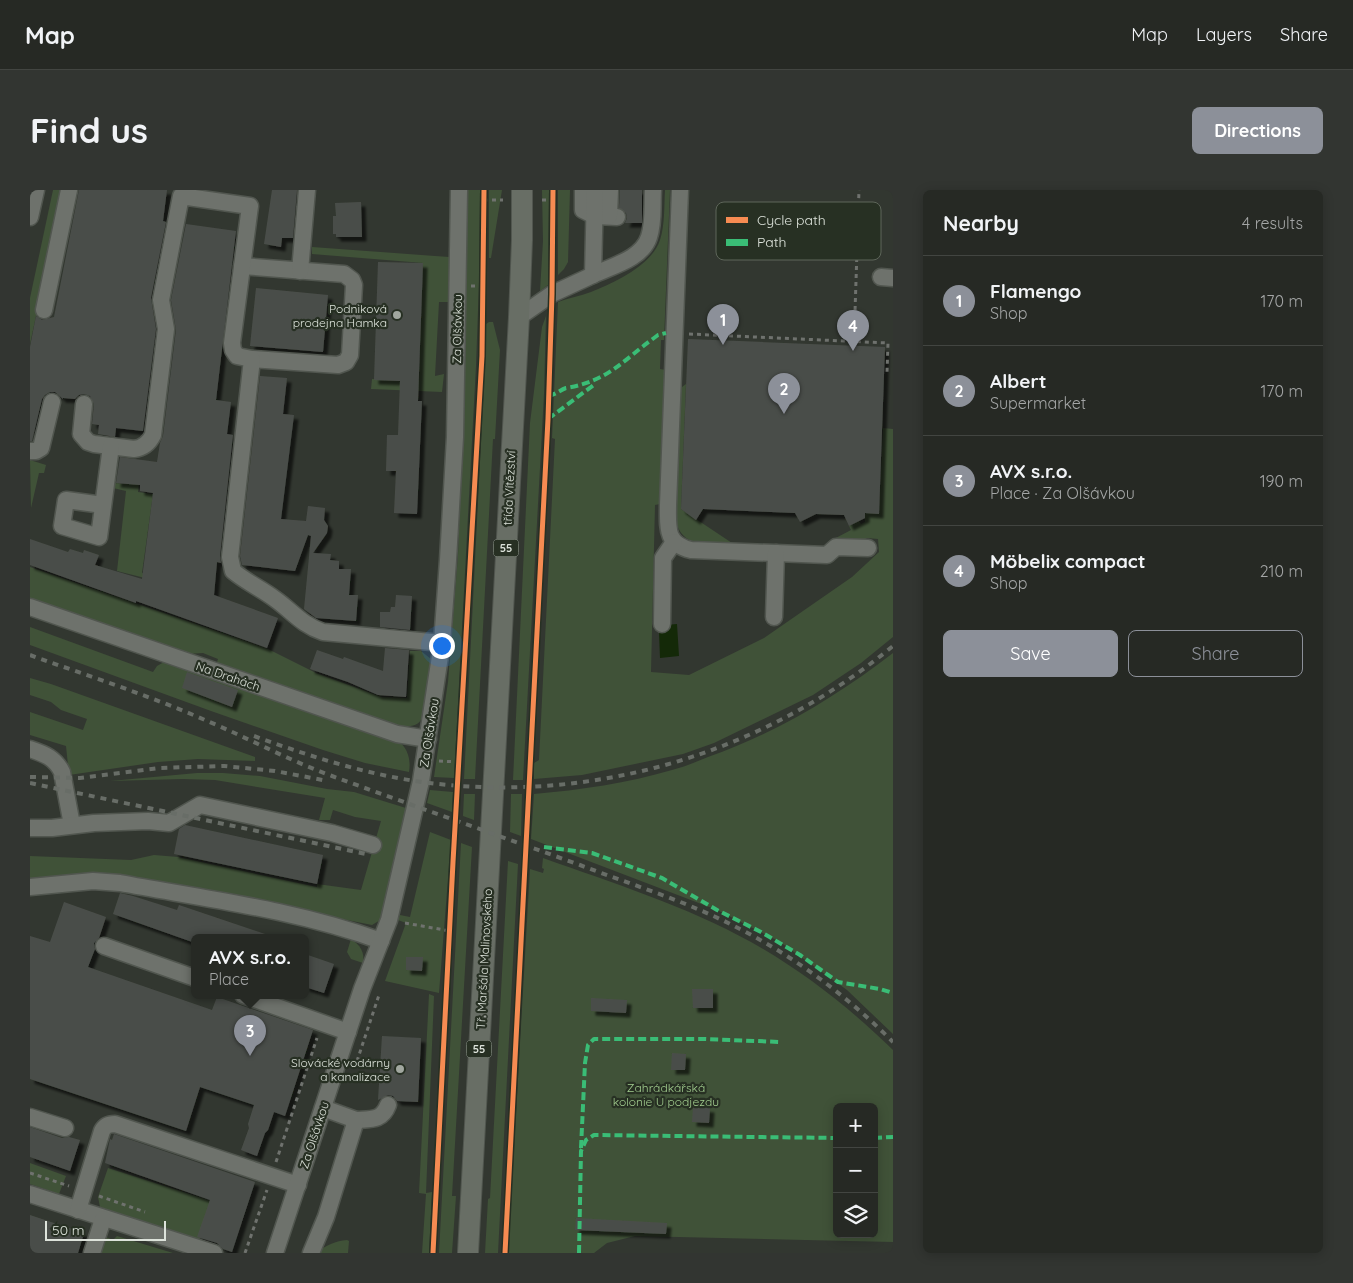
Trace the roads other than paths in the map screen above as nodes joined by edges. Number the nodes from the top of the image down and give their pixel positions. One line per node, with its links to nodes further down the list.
1 (36, 190): 13 (street)
2 (69, 190): 17 (street)
3 (307, 190): 15 (street)
4 (459, 190): 31 (street, Za Olšávkou)
5 (522, 190): 18 (main road, třída Vítězství / 55)
6 (583, 190): 12 (street)
7 (595, 190): 12 (street)
8 (610, 190): 12 (street)
9 (653, 190): 16 (street)
10 (680, 190): 25 (street)
11 (226, 196): 14 (street); 22 (street)
12 (607, 216): 16 (street)
13 (30, 217)
14 (242, 266): 15 (street); 19 (street)
15 (300, 271): 19 (street)
16 (593, 274): 18 (street)
17 (44, 310)
18 (519, 318): 34 (main road, třída Vítězství / 55)
19 (252, 358): 31 (street)
20 (52, 402): 23 (street)
21 (84, 404): 22 (street)
22 (111, 446): 24 (street)
23 (30, 451)
24 (102, 506)
25 (674, 542): 27 (street); 30 (street)
26 (868, 548): 27 (street)
27 (776, 553): 29 (street)
28 (30, 607): 32 (street, Na Drahách)
29 (774, 618)
30 (662, 624)
31 (442, 643): 32 (street, Za Olšávkou)
32 (428, 740): 39 (street, Za Olšávkou)
33 (30, 749): 35 (street)
34 (492, 815): 57 (main road, Tř. Maršála Malinovského / 55)
35 (72, 825): 36 (street); 37 (street)
36 (30, 828)
37 (373, 845)
38 (30, 887): 39 (street)
39 (381, 941): 43 (street, Za Olšávkou)
40 (104, 946): 41 (street)
41 (191, 977)
42 (254, 999): 43 (street)
43 (348, 1032): 45 (street, Za Olšávkou)
44 (388, 1105): 47 (street)
45 (323, 1108): 47 (street); 49 (street, Za Olšávkou)
46 (30, 1117): 48 (street)
47 (356, 1120): 56 (street)
48 (65, 1128)
49 (298, 1185): 51 (street); 55 (street, Za Olšávkou)
50 (30, 1194): 51 (street)
51 (78, 1210): 52 (street)
52 (103, 1218): 53 (street); 54 (street)
53 (92, 1253)
54 (214, 1253)
55 (275, 1253)
56 (311, 1253)
57 (468, 1253)

